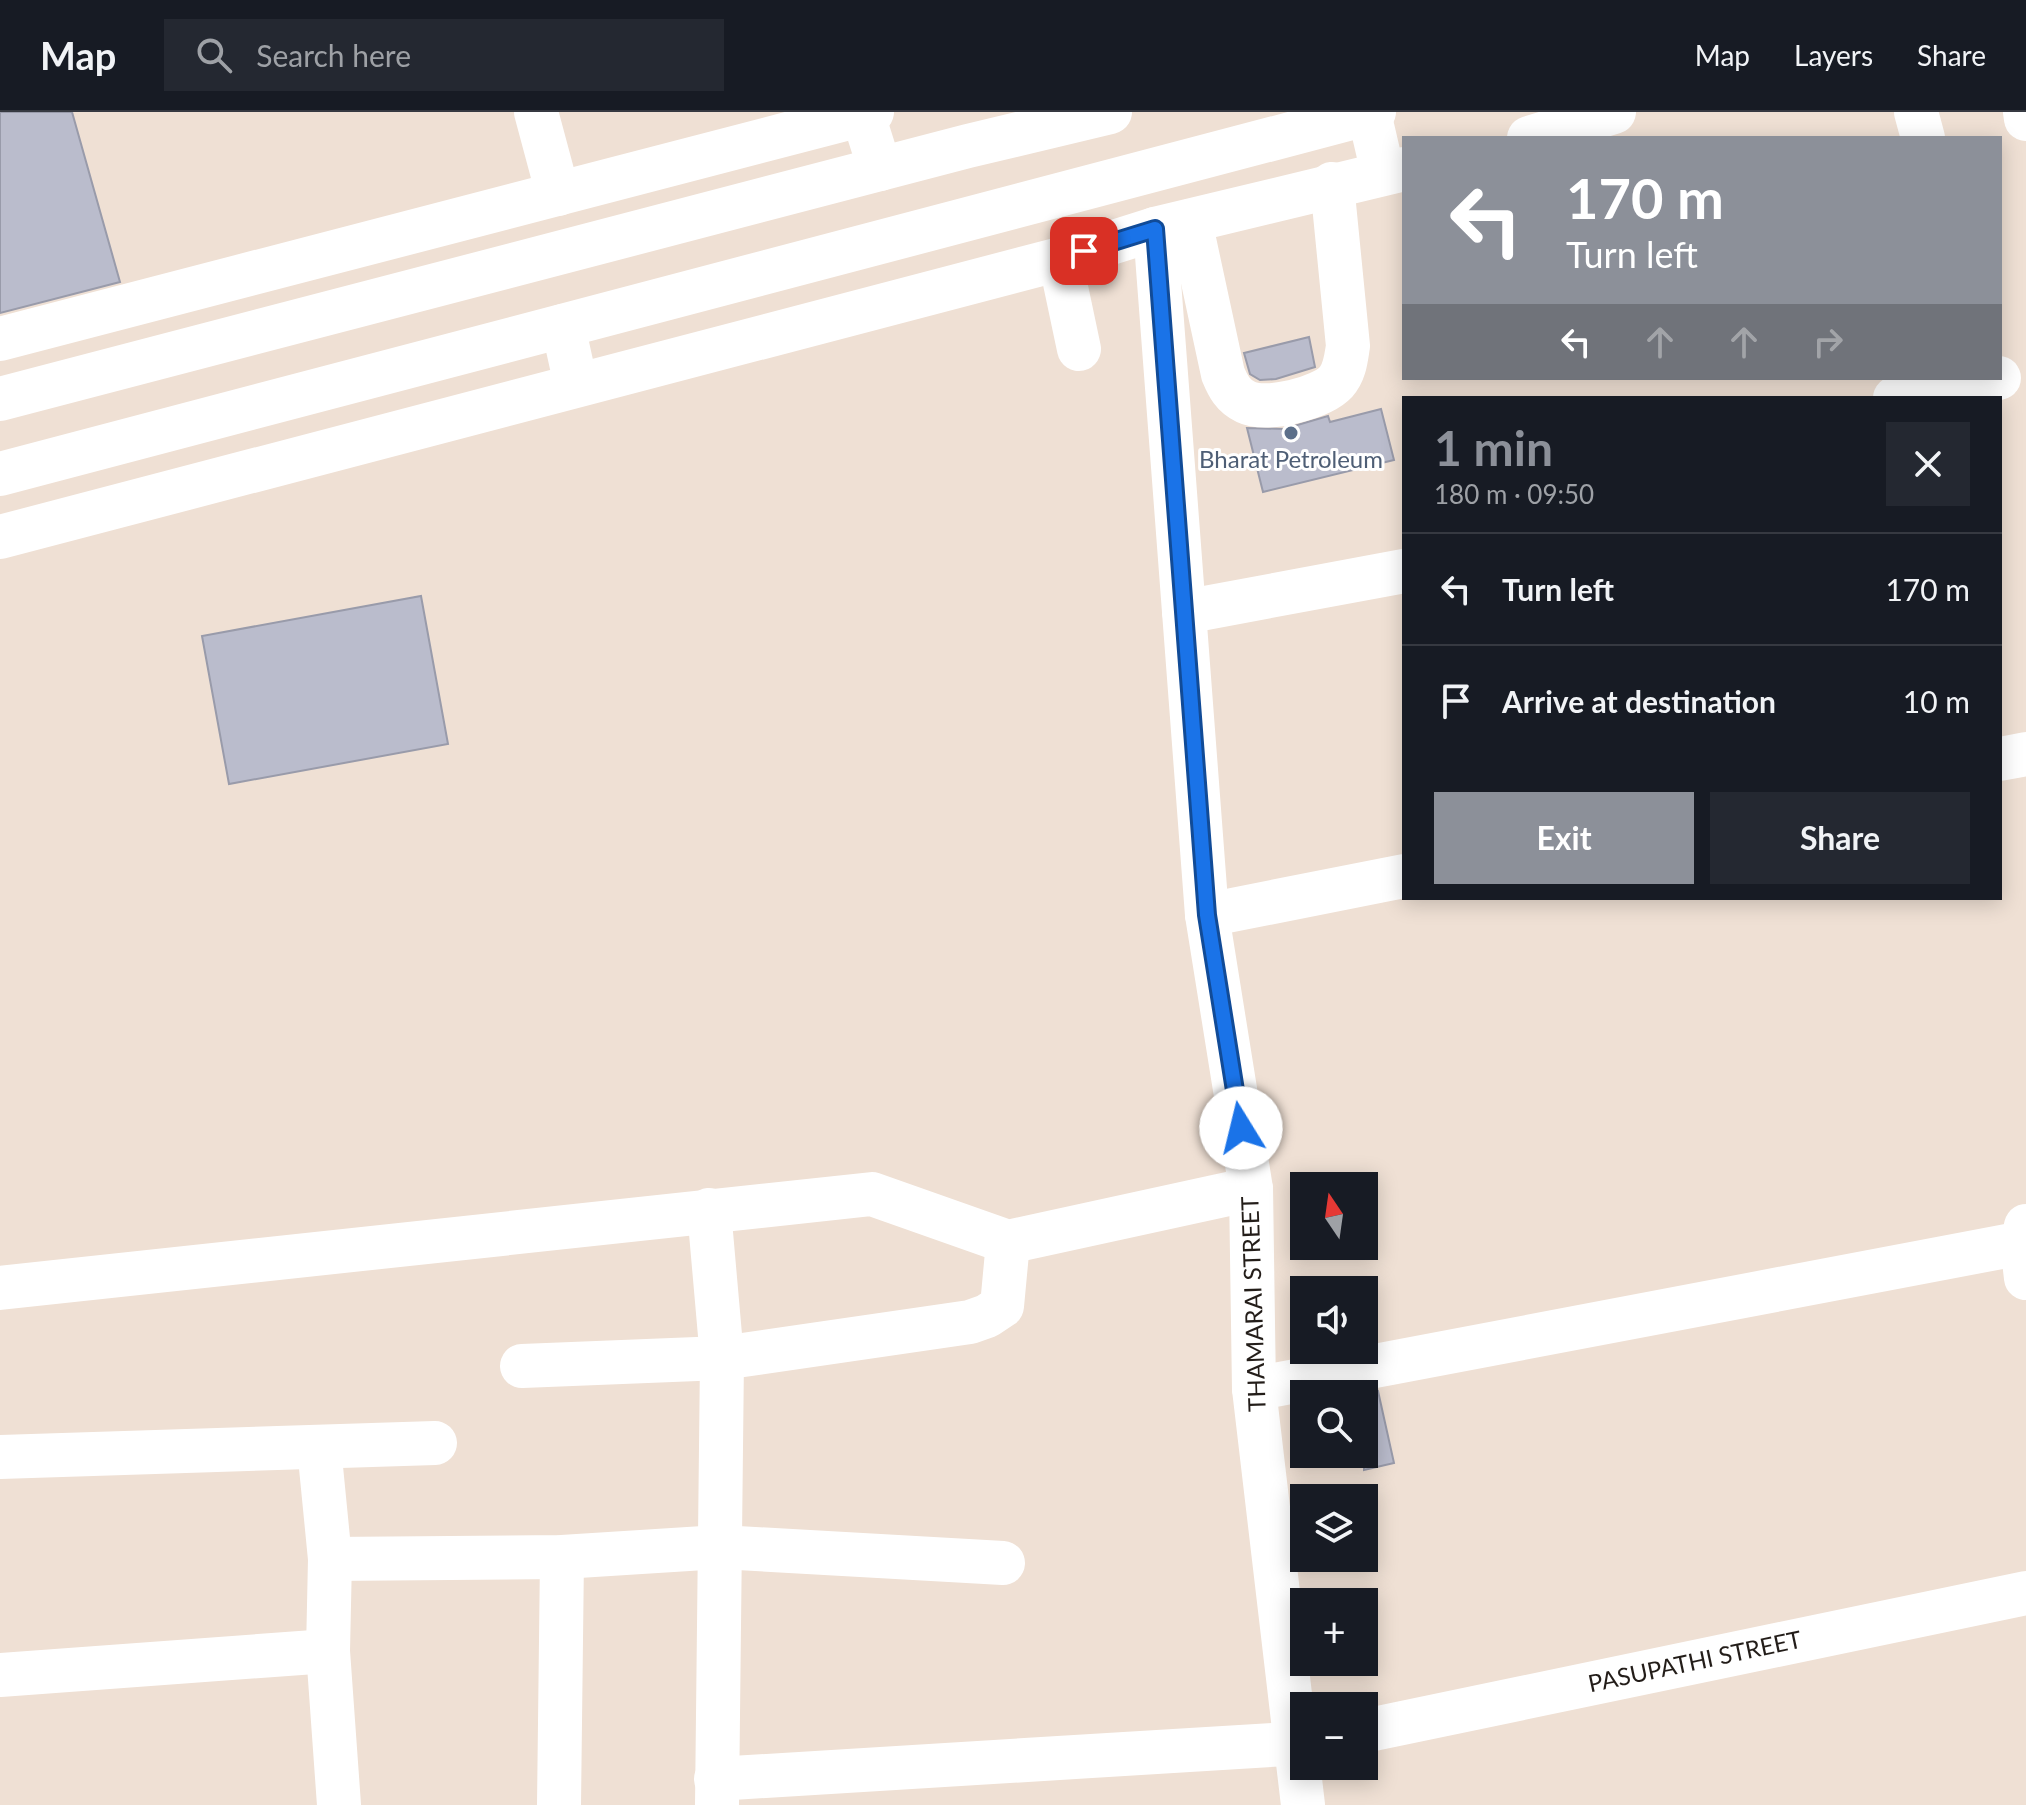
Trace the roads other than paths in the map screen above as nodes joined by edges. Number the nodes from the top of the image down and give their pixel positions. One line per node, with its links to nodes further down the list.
1 (536, 112): 14 (main road)
2 (1110, 112): 11 (main road)
3 (1614, 112): 9 (main road)
4 (1916, 112): 10 (main road)
5 (2025, 112): 8 (main road)
6 (866, 113): 11 (main road); 14 (main road)
7 (1372, 113): 12 (main road); 17 (main road)
8 (2026, 119)
9 (1536, 136)
10 (1922, 136)
11 (880, 169): 25 (main road)
12 (1393, 171): 13 (main road)
13 (1332, 184): 15 (main road); 15 (main road)
14 (558, 194): 18 (main road)
15 (1173, 225): 16 (main road); 29 (main road, THAMARAI STREET)
16 (1060, 259): 19 (main road); 23 (main road)
17 (563, 326): 23 (main road); 26 (main road)
18 (0, 339)
19 (1079, 349)
20 (2026, 373): 21 (main road)
21 (2002, 377)
22 (1989, 380): 24 (main road)
23 (576, 385): 27 (main road)
24 (1905, 396)
25 (0, 399)
26 (0, 474)
27 (0, 537)
28 (1402, 571): 29 (main road)
29 (1184, 612): 33 (main road, THAMARAI STREET)
30 (2026, 754): 31 (main road)
31 (2002, 759)
32 (1402, 876): 33 (main road)
33 (1207, 915): 34 (main road, THAMARAI STREET)
34 (1251, 1189): 36 (main road); 41 (main road, THAMARAI STREET)
35 (709, 1210): 36 (main road); 38 (main road); 39 (main road)
36 (1008, 1242): 39 (main road)
37 (2025, 1249): 41 (main road)
38 (0, 1288)
39 (722, 1358): 40 (main road); 45 (main road)
40 (522, 1366)
41 (1254, 1389): 52 (main road, THAMARAI STREET)
42 (435, 1443): 43 (main road)
43 (319, 1447): 44 (main road); 47 (main road)
44 (0, 1457)
45 (720, 1547): 46 (main road); 48 (main road); 56 (main road)
46 (562, 1557): 47 (main road); 58 (main road)
47 (330, 1559): 50 (main road)
48 (1003, 1563)
49 (2026, 1593): 53 (main road, PASUPATHI STREET)
50 (328, 1651): 51 (main road); 57 (main road)
51 (0, 1675)
52 (1293, 1692)
53 (1378, 1728)
54 (1290, 1745): 56 (main road)
55 (1302, 1780): 59 (main road, THAMARAI STREET)
56 (717, 1792)
57 (339, 1805)
58 (559, 1805)
59 (1303, 1805)

